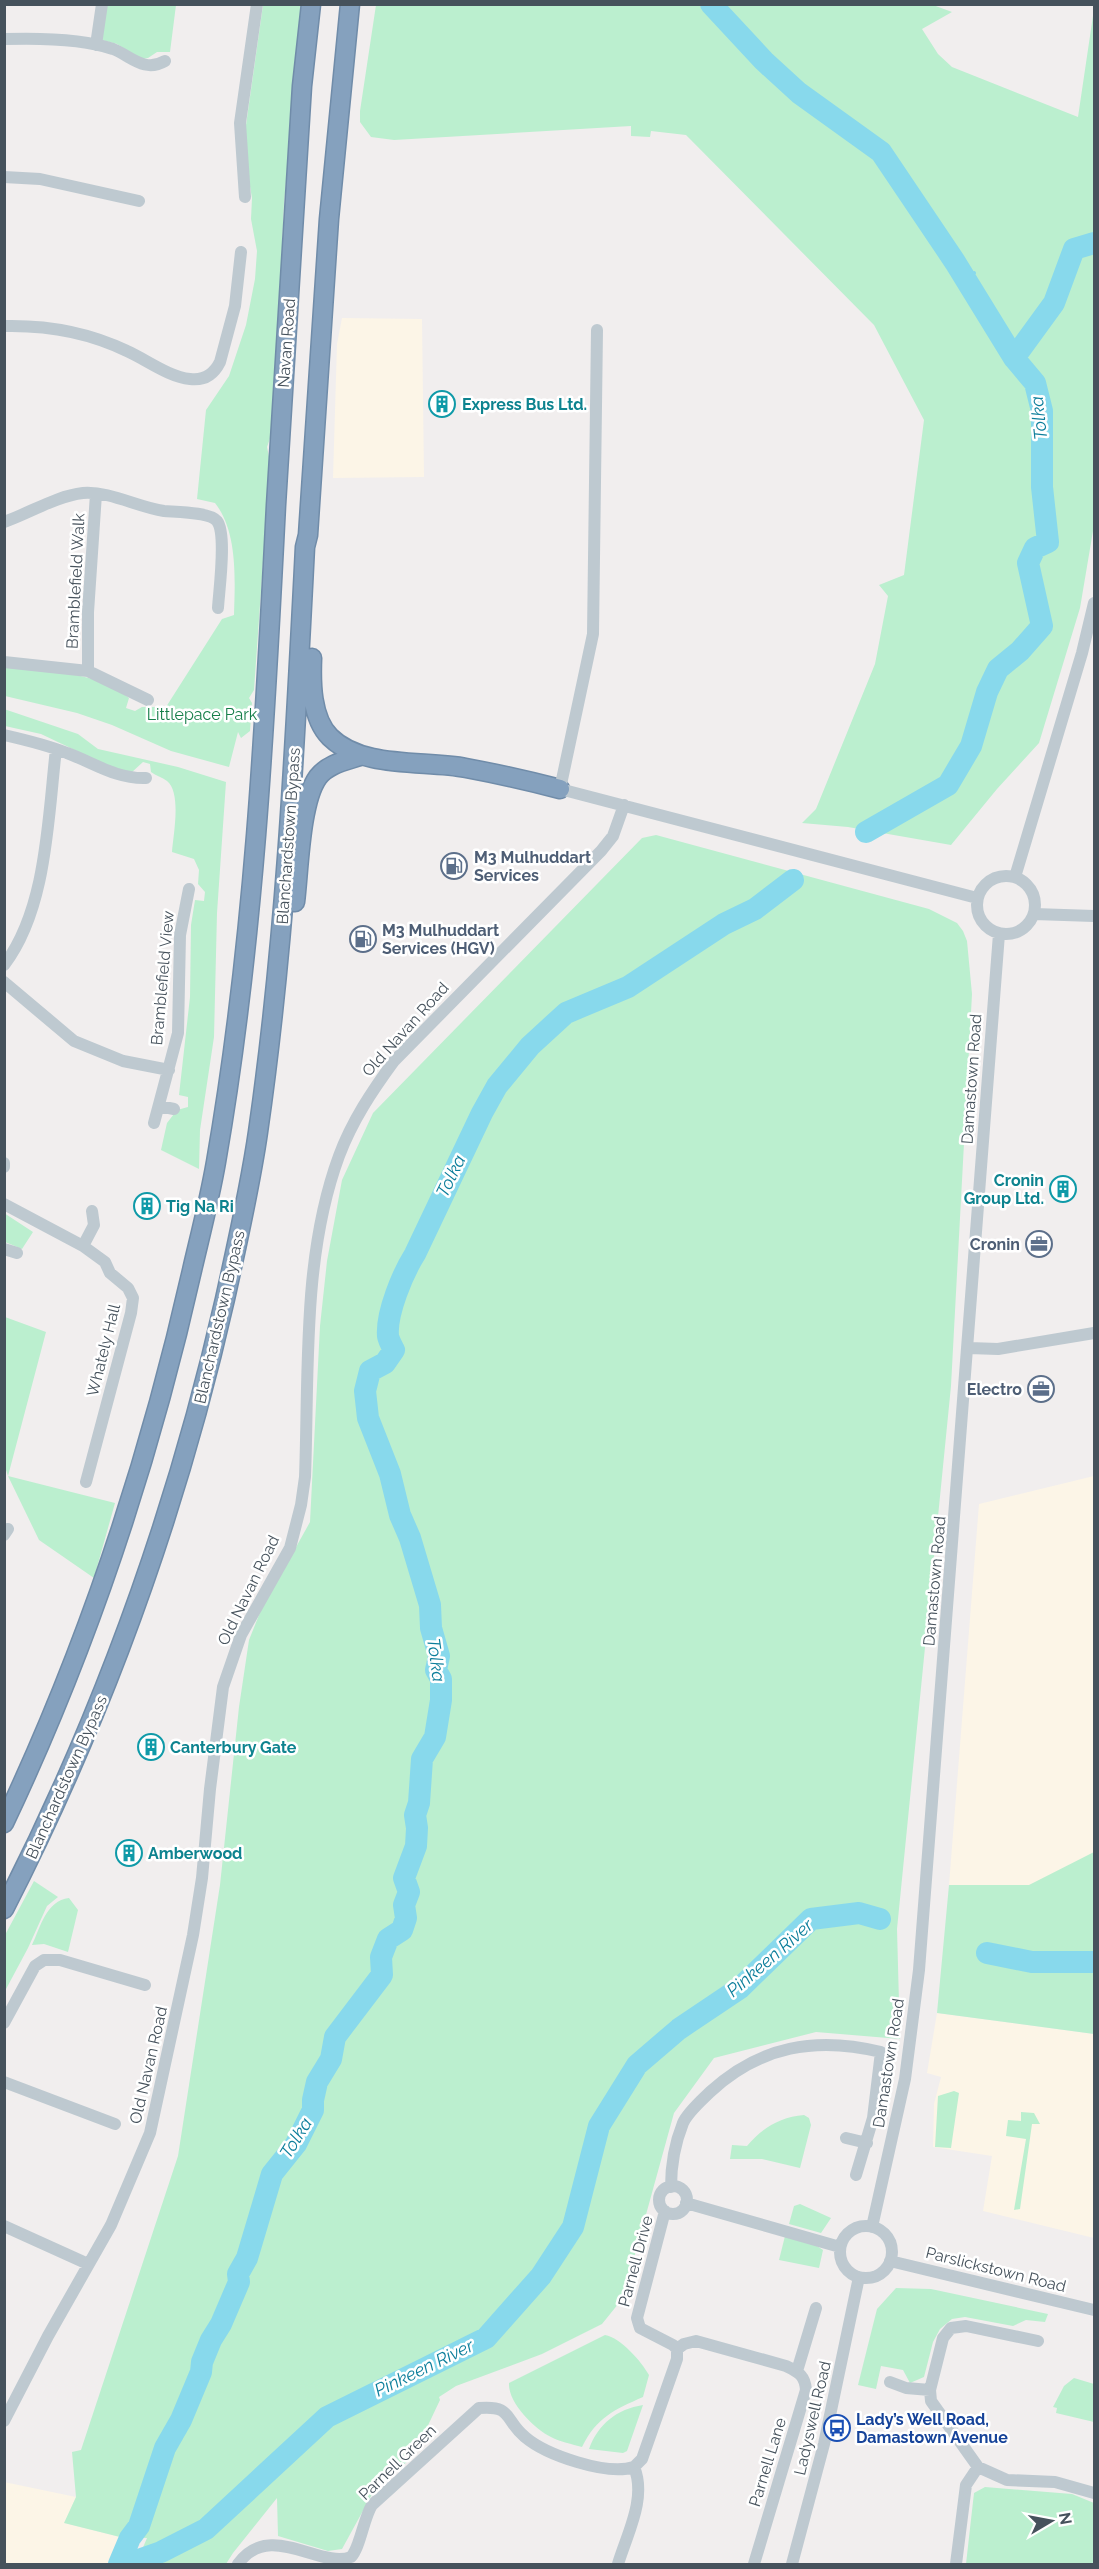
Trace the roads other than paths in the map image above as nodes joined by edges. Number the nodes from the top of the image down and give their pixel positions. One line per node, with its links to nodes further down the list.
1 (102, 4): 6 (street)
2 (257, 4): 9 (street)
3 (312, 4): 21 (highway, Navan Road)
4 (350, 4): 16 (highway)
5 (4, 39): 6 (street)
6 (96, 45): 7 (street)
7 (165, 62)
8 (4, 177): 10 (street)
9 (245, 197)
10 (139, 201)
11 (241, 252): 12 (street)
12 (4, 326)
13 (597, 330): 27 (street)
14 (96, 494): 15 (street); 18 (street); 20 (street, Bramblefield Walk)
15 (4, 522)
16 (305, 547): 25 (highway); 46 (highway, Blanchardstown Bypass)
17 (1095, 603): 29 (street)
18 (218, 608)
19 (4, 662): 20 (street, Bramblefield Walk)
20 (88, 671): 22 (street, Bramblefield Walk)
21 (267, 683): 48 (highway, Blanchardstown Bypass)
22 (148, 700)
23 (4, 735): 24 (street)
24 (56, 749): 26 (street); 35 (street)
25 (360, 756): 27 (highway); 46 (highway)
26 (146, 778)
27 (560, 789): 28 (street)
28 (624, 805): 31 (street); 64 (street, Old Navan Road)
29 (1015, 877): 31 (street); 32 (street)
30 (189, 889): 37 (street, Bramblefield View)
31 (977, 898): 34 (street)
32 (1035, 914): 33 (street); 34 (street)
33 (1095, 916)
34 (999, 934): 45 (street, Damastown Road)
35 (4, 965)
36 (4, 982): 37 (street, Bramblefield View)
37 (169, 1070): 38 (street, Bramblefield View)
38 (159, 1106): 39 (street); 40 (street, Bramblefield View)
39 (174, 1109)
40 (154, 1123)
41 (4, 1204): 43 (street)
42 (92, 1211): 43 (street)
43 (84, 1246): 47 (street, Whately Hall)
44 (1095, 1333): 45 (street)
45 (969, 1348): 61 (street, Damastown Road)
46 (211, 1359): 49 (highway, Blanchardstown Bypass)
47 (86, 1482)
48 (4, 1823)
49 (4, 1909)
50 (145, 1986): 51 (street)
51 (4, 2023)
52 (4, 2082): 53 (street)
53 (115, 2124)
54 (846, 2138): 55 (street)
55 (867, 2143): 56 (street); 57 (street)
56 (856, 2175)
57 (671, 2187): 58 (street); 59 (street)
58 (686, 2203): 59 (street); 62 (street)
59 (665, 2211): 69 (street, Parnell Drive)
60 (4, 2226): 64 (street)
61 (872, 2227): 62 (street); 63 (street)
62 (840, 2247): 65 (street)
63 (890, 2261): 65 (street); 67 (street, Parslickstown Road)
64 (88, 2264): 73 (street, Old Navan Road)
65 (859, 2277): 81 (street, Ladyswell Road)
66 (816, 2308): 70 (street)
67 (1095, 2310)
68 (1038, 2341): 72 (street)
69 (677, 2349): 70 (street); 74 (street)
70 (798, 2371): 80 (street, Parnell Lane)
71 (890, 2382): 72 (street)
72 (930, 2390): 75 (street)
73 (4, 2421)
74 (634, 2467): 77 (street, Parnell Green); 79 (street)
75 (978, 2467): 76 (street); 82 (street)
76 (1095, 2493)
77 (350, 2562): 78 (street, Parnell Green)
78 (238, 2565)
79 (618, 2565)
80 (754, 2565)
81 (792, 2565)
82 (956, 2565)

